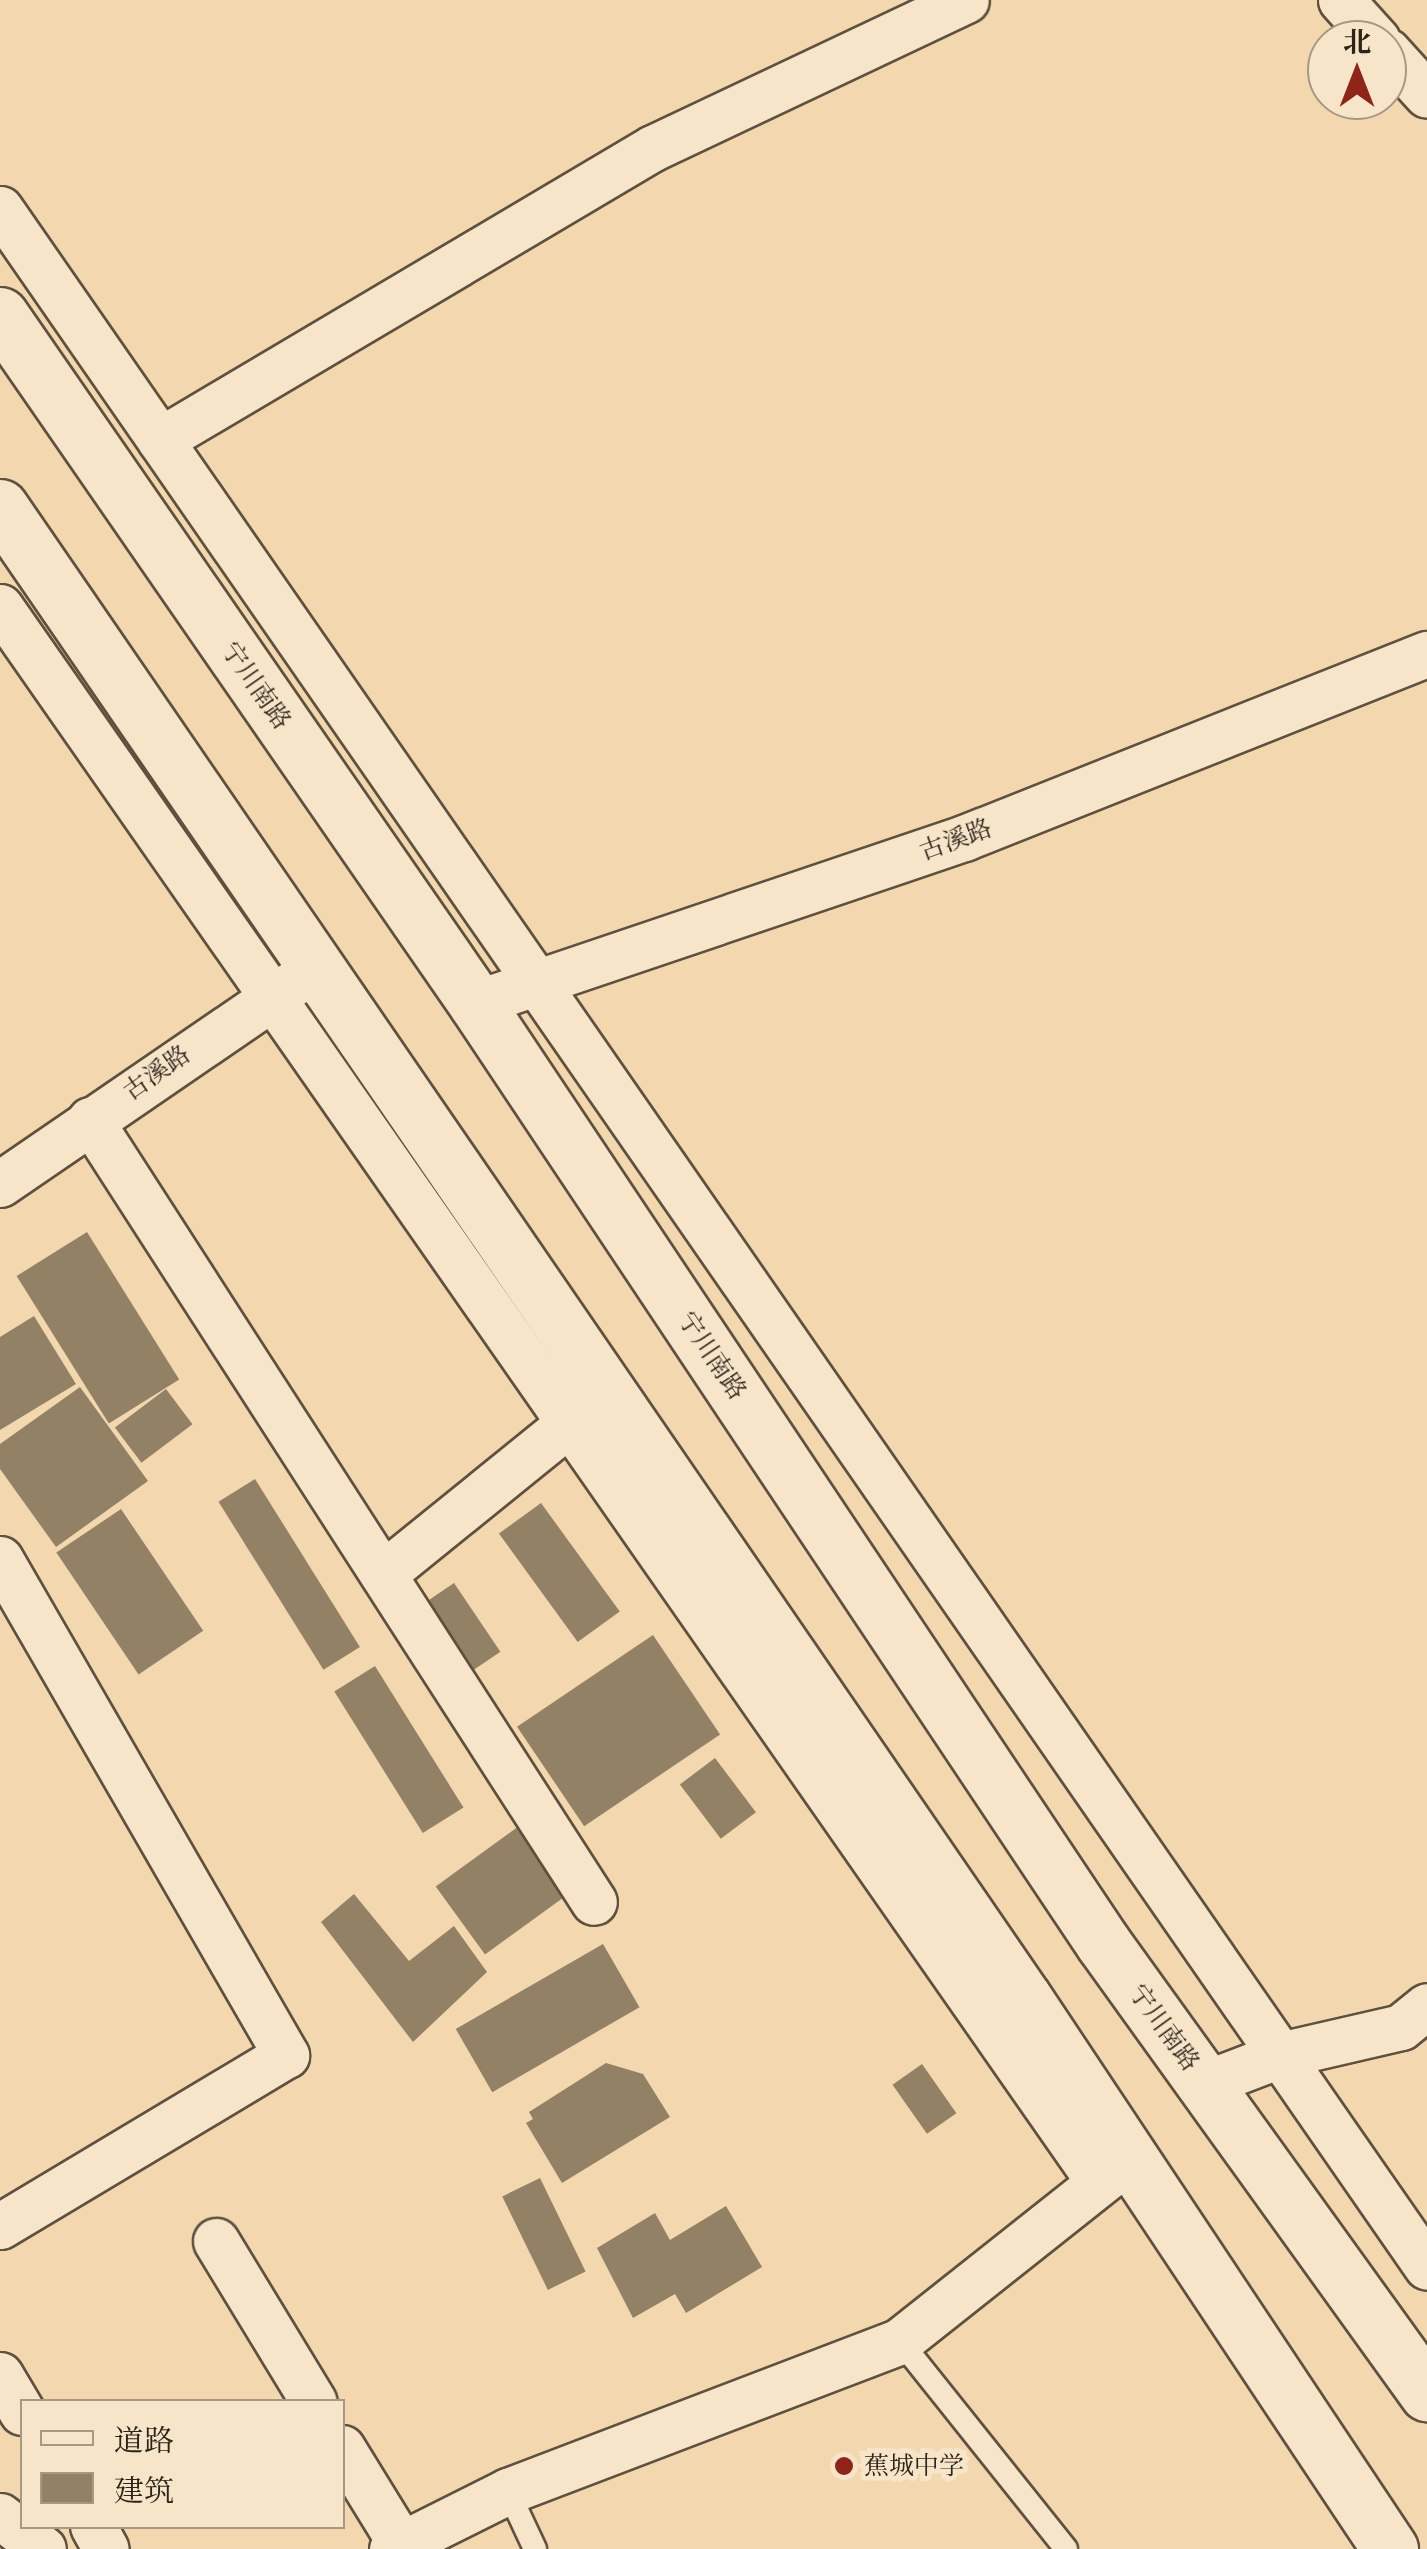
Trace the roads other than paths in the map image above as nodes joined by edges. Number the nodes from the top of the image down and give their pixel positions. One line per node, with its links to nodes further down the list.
1 (966, 0): 8 (street)
2 (1341, 0): 3 (street)
3 (1359, 20)
4 (1407, 72): 5 (street)
5 (1427, 94)
6 (0, 210): 8 (street)
7 (0, 316): 14 (main road, 宁川南路)
8 (160, 440): 13 (street)
9 (0, 508): 12 (main road)
10 (0, 607): 12 (street)
11 (1427, 654): 13 (street, 古溪路)
12 (294, 982): 15 (street, 古溪路); 17 (street); 24 (main road)
13 (537, 983): 14 (street, 古溪路); 22 (street)
14 (476, 1003): 23 (main road, 宁川南路)
15 (90, 1120): 16 (street, 古溪路); 19 (street)
16 (0, 1184)
17 (571, 1422): 19 (street); 24 (street)
18 (0, 1559): 25 (street)
19 (383, 1574): 20 (street)
20 (594, 1902)
21 (1427, 2006): 22 (street)
22 (1280, 2056): 23 (street); 27 (street)
23 (1204, 2084): 30 (main road, 宁川南路)
24 (1115, 2170): 28 (street); 40 (main road)
25 (0, 2226)
26 (216, 2241): 31 (street)
27 (1427, 2267)
28 (900, 2342): 34 (street); 39 (lane)
29 (0, 2375): 32 (street)
30 (1427, 2394)
31 (312, 2399)
32 (20, 2409)
33 (345, 2453): 36 (street)
34 (508, 2491): 36 (street); 38 (lane)
35 (0, 2516): 37 (street)
36 (397, 2546)
37 (43, 2549)
38 (535, 2549)
39 (1066, 2549)
40 (1390, 2549)

